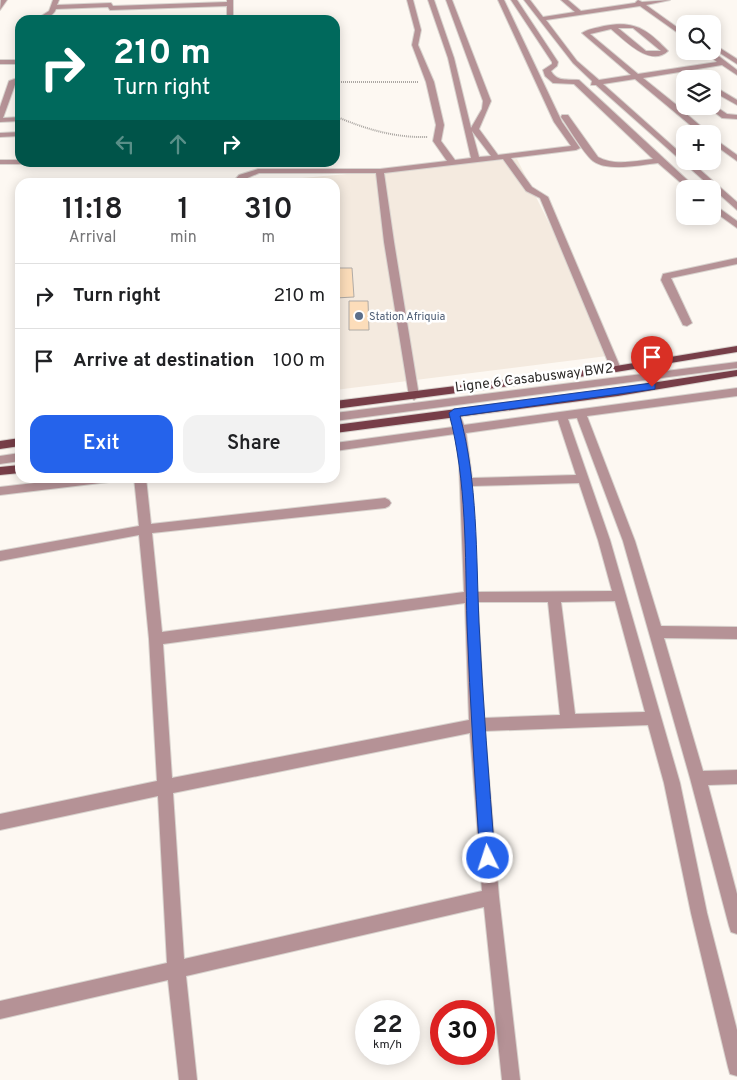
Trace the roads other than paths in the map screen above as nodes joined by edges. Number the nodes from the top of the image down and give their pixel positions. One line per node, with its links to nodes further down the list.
1 (4, 0): 16 (street)
2 (410, 0): 60 (street)
3 (431, 0): 54 (street)
4 (449, 0): 53 (street)
5 (501, 0): 53 (street)
6 (514, 0): 34 (street)
7 (527, 0): 20 (street)
8 (564, 0): 21 (street)
9 (636, 0): 14 (street)
10 (667, 0): 11 (street)
11 (652, 1): 14 (street); 17 (street)
12 (230, 2): 15 (street); 19 (street)
13 (55, 4): 15 (street); 18 (street)
14 (642, 5): 21 (street); 23 (street)
15 (111, 7)
16 (0, 8)
17 (661, 8)
18 (47, 15)
19 (230, 15)
20 (542, 19): 21 (street); 33 (street)
21 (582, 21): 22 (street); 31 (street)
22 (613, 27): 22 (street)
23 (676, 30)
24 (721, 51): 26 (street)
25 (718, 60): 29 (street)
26 (736, 60)
27 (0, 62): 28 (street)
28 (15, 62)
29 (722, 63): 30 (street); 31 (street)
30 (737, 73)
31 (636, 76): 33 (street); 38 (street)
32 (15, 80): 37 (street)
33 (599, 82): 34 (street); 52 (street)
34 (579, 86): 56 (street)
35 (721, 93): 36 (street)
36 (737, 103)
37 (2, 106): 43 (street)
38 (676, 109)
39 (721, 112): 42 (street)
40 (683, 115): 45 (street)
41 (565, 117): 56 (street)
42 (737, 117)
43 (0, 118): 44 (street)
44 (15, 119)
45 (695, 125)
46 (15, 134): 47 (street)
47 (0, 135)
48 (721, 146): 50 (street)
49 (737, 147): 50 (street)
50 (725, 149): 51 (street); 57 (street)
51 (721, 150)
52 (676, 152)
53 (500, 156): 54 (street); 73 (street)
54 (475, 159): 60 (street)
55 (676, 159): 56 (street)
56 (660, 160): 64 (street)
57 (737, 160)
58 (0, 162): 59 (street)
59 (15, 162)
60 (452, 162): 62 (street)
61 (697, 170): 65 (street)
62 (380, 171): 63 (street); 76 (street)
63 (241, 178)
64 (683, 180)
65 (733, 199): 66 (street)
66 (737, 207)
67 (721, 212): 68 (street)
68 (737, 225)
69 (737, 262): 70 (street)
70 (687, 323)
71 (737, 349): 73 (main road)
72 (737, 363): 78 (street, Ligne 6 Casabusway BW2); 81 (street, Ligne 6 Casabusway BW2)
73 (616, 370): 76 (main road)
74 (737, 373): 79 (main road)
75 (737, 392): 80 (street)
76 (414, 396): 77 (main road)
77 (340, 404)
78 (340, 412)
79 (454, 413): 83 (main road); 84 (street)
80 (581, 415): 82 (street); 105 (street)
81 (340, 416)
82 (562, 417): 84 (street); 94 (street)
83 (340, 428)
84 (460, 430): 87 (street); 95 (street)
85 (15, 443): 86 (main road)
86 (0, 445)
87 (340, 446)
88 (15, 454): 89 (street)
89 (0, 456)
90 (15, 458): 91 (street)
91 (0, 460)
92 (15, 470): 93 (main road)
93 (0, 471)
94 (583, 479): 95 (street); 103 (street)
95 (467, 482): 104 (street)
96 (67, 483): 98 (street)
97 (141, 483): 100 (street)
98 (0, 491)
99 (385, 503): 100 (street)
100 (146, 529): 101 (street); 107 (street)
101 (0, 556)
102 (554, 596): 103 (street); 104 (street); 109 (street)
103 (620, 596): 108 (street)
104 (471, 597): 107 (street); 110 (street)
105 (655, 632): 106 (street); 112 (street)
106 (737, 633)
107 (156, 639): 113 (street)
108 (652, 718): 109 (street); 119 (street)
109 (568, 721): 110 (street)
110 (477, 725): 113 (street); 115 (street)
111 (737, 777): 112 (street)
112 (698, 778): 116 (street)
113 (164, 787): 114 (street); 117 (street)
114 (0, 822)
115 (491, 897): 117 (street); 121 (street)
116 (737, 926)
117 (176, 969): 118 (street); 120 (street)
118 (0, 1010)
119 (737, 1067)
120 (188, 1080)
121 (511, 1080)

